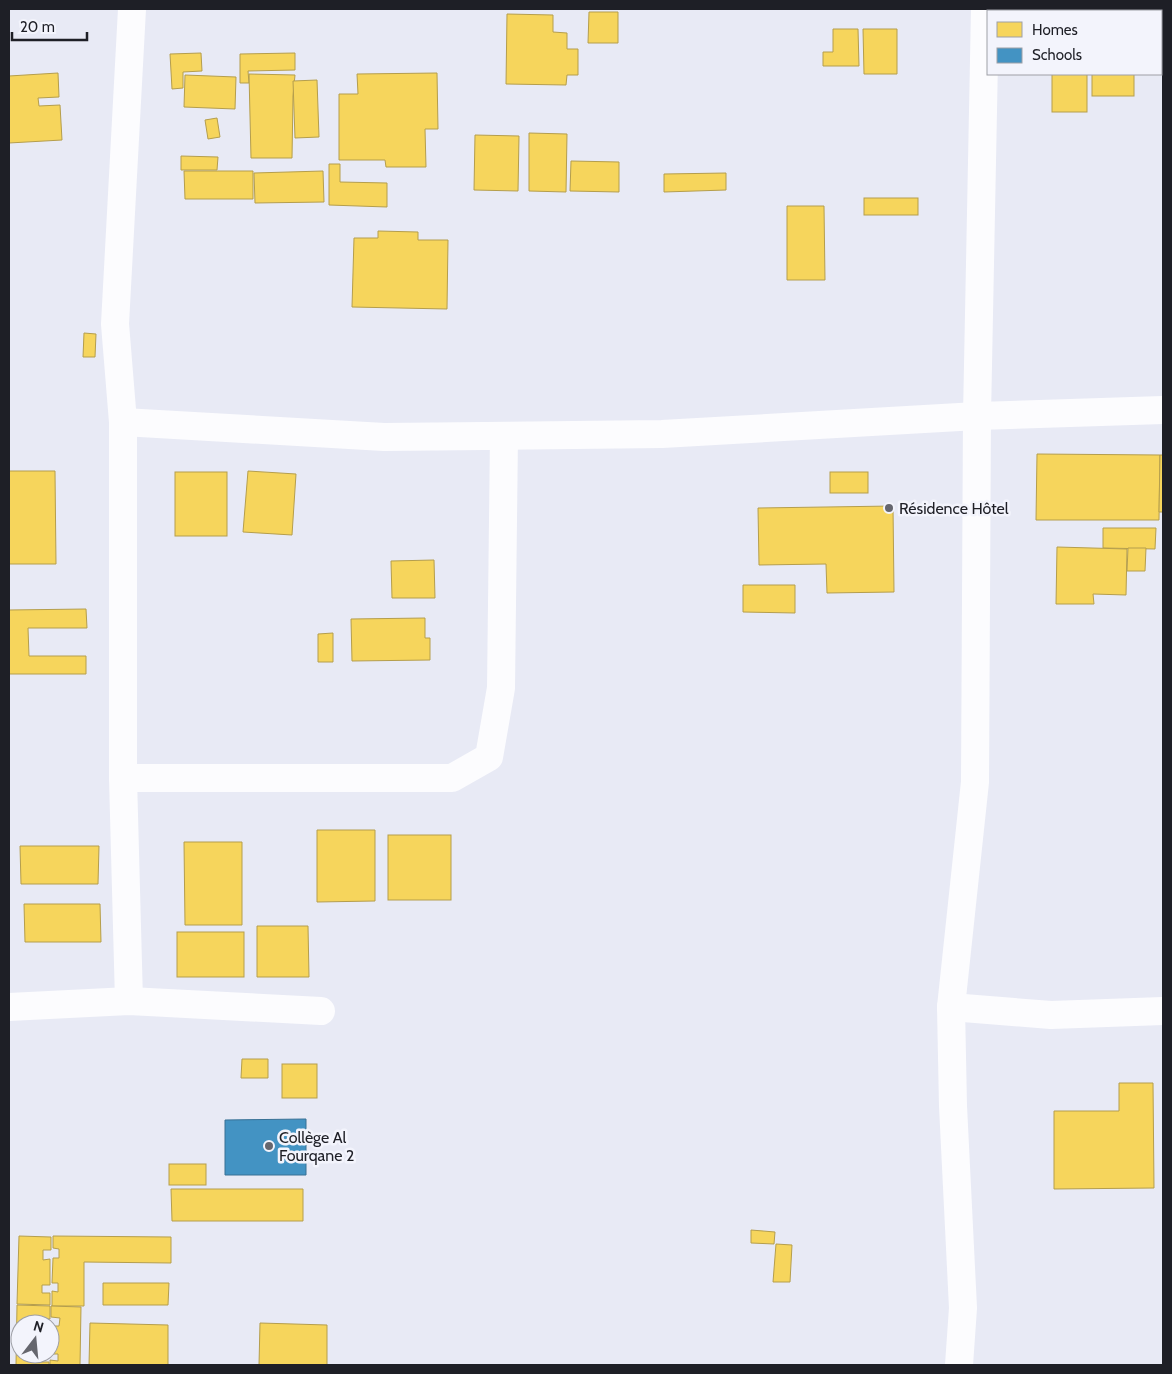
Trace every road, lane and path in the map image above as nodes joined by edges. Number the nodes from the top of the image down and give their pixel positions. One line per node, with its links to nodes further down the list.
1 (132, 9): 5 (street)
2 (985, 9): 4 (street)
3 (1163, 410): 4 (street)
4 (977, 416): 6 (street); 10 (street)
5 (123, 422): 6 (street); 7 (street)
6 (504, 436): 7 (street)
7 (123, 778): 8 (street)
8 (129, 1001): 9 (street); 11 (street)
9 (9, 1007)
10 (951, 1007): 12 (street); 13 (street)
11 (321, 1011)
12 (1163, 1011)
13 (959, 1365)

